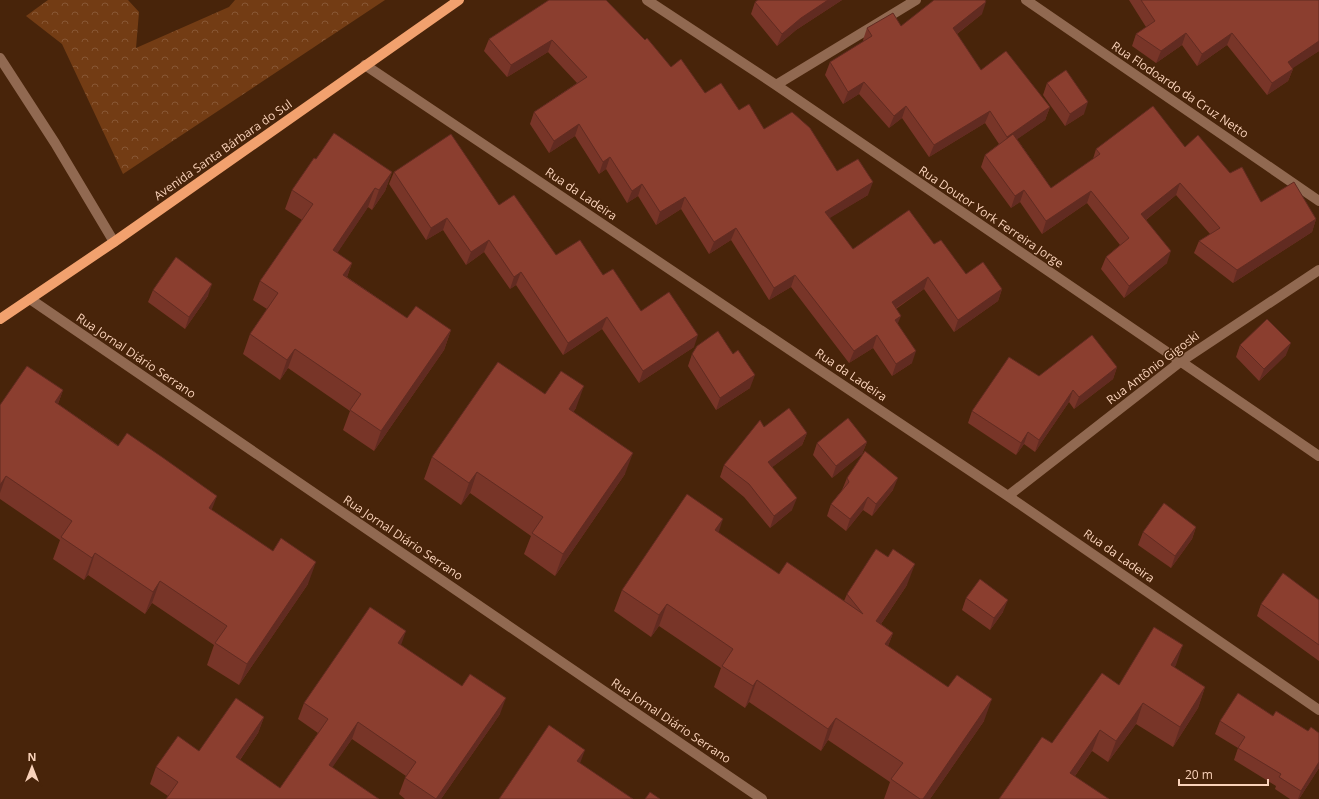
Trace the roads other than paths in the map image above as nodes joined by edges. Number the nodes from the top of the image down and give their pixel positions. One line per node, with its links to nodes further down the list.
1 (459, 0): 6 (main road, Avenida Santa Bárbara do Sul)
2 (647, 0): 7 (street, Rua Doutor York Ferreira Jorge)
3 (916, 0): 7 (street)
4 (1026, 0): 8 (street, Rua Flodoardo da Cruz Netto)
5 (0, 58): 9 (street)
6 (365, 65): 9 (main road, Avenida Santa Bárbara do Sul); 15 (street, Rua da Ladeira)
7 (776, 85): 13 (street, Rua Doutor York Ferreira Jorge)
8 (1319, 201)
9 (114, 242): 11 (main road, Avenida Santa Bárbara do Sul)
10 (1319, 270): 13 (street, Rua Antônio Gigoski)
11 (30, 299): 12 (main road, Avenida Santa Bárbara do Sul); 17 (street, Rua Jornal Diário Serrano)
12 (0, 319)
13 (1180, 362): 14 (street, Rua Doutor York Ferreira Jorge); 15 (street, Rua Antônio Gigoski)
14 (1319, 456)
15 (1008, 496): 16 (street, Rua da Ladeira)
16 (1319, 710)
17 (762, 799)

